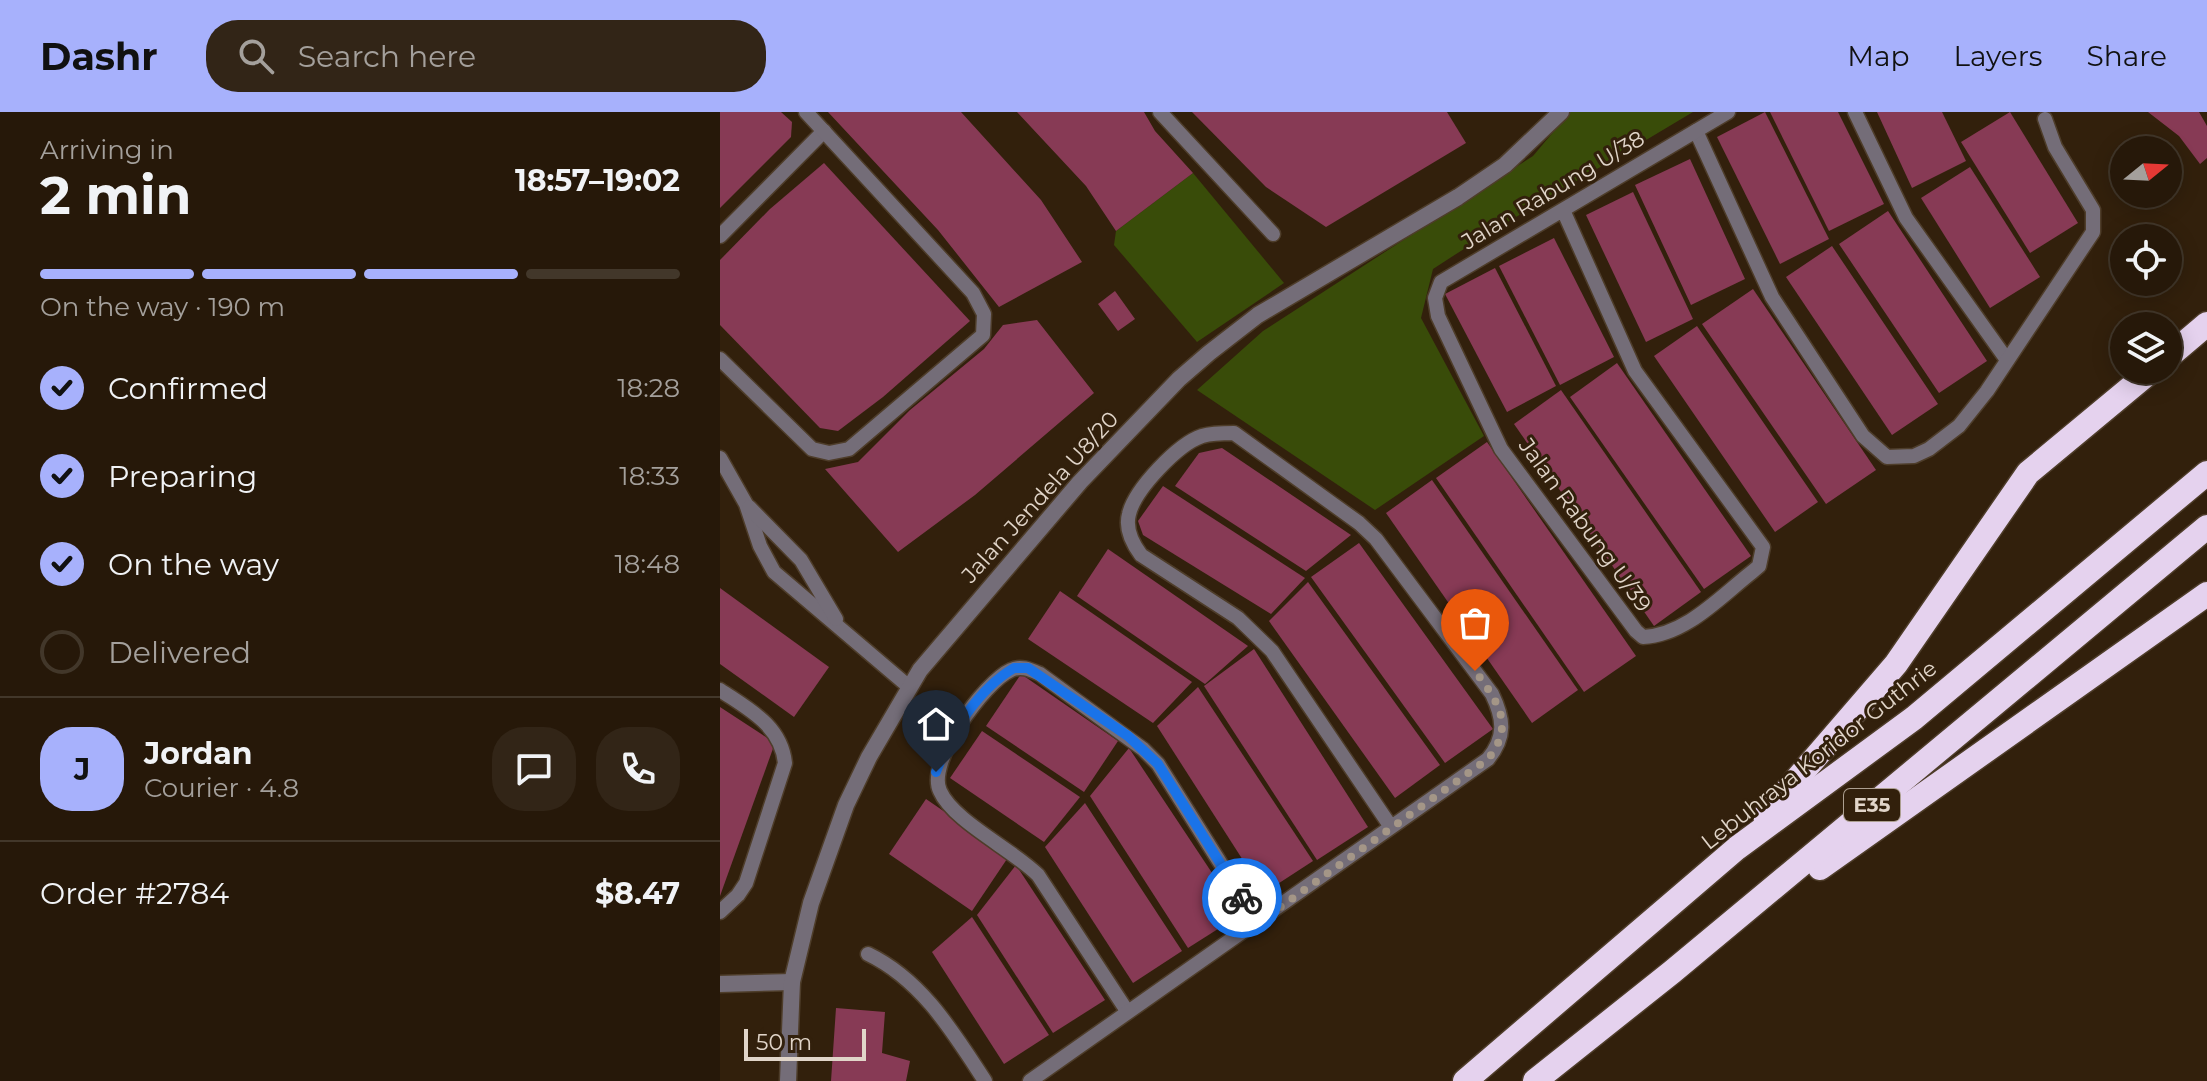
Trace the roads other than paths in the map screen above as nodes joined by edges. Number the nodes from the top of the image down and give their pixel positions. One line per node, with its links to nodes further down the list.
1 (806, 112): 7 (street)
2 (1160, 112): 10 (street)
3 (1561, 112): 24 (street, Jalan Jendela U8/20)
4 (1728, 112): 8 (street, Jalan Rabung U/38)
5 (1855, 112): 16 (street)
6 (2045, 119): 16 (street)
7 (824, 131): 11 (street); 15 (street)
8 (1696, 131): 9 (street, Jalan Rabung U/38); 16 (street)
9 (1563, 210): 12 (street, Jalan Rabung U/38); 12 (street, Jalan Rabung U/39)
10 (1273, 234)
11 (720, 236)
12 (1441, 282)
13 (2207, 324): 14 (highway)
14 (2182, 345)
15 (720, 359)
16 (2007, 360)
17 (2135, 384): 27 (highway)
18 (720, 458): 20 (street)
19 (2207, 473): 27 (highway, Lebuhraya Koridor Guthrie / E35)
20 (746, 504): 23 (street); 23 (street)
21 (2207, 527): 31 (highway, E35)
22 (2207, 594): 31 (highway)
23 (845, 633): 24 (street)
24 (908, 686): 32 (street, Jalan Jendela U8/20)
25 (720, 690): 28 (street)
26 (1391, 827): 26 (street); 29 (street)
27 (1737, 848): 38 (highway, Lebuhraya Koridor Guthrie / E35)
28 (720, 912)
29 (1258, 923): 34 (street); 34 (street)
30 (868, 954): 36 (street)
31 (1672, 972): 39 (highway, E35)
32 (792, 982): 33 (street); 35 (street, Jalan Jendela U8/20)
33 (720, 984)
34 (1127, 1011): 37 (street)
35 (788, 1081)
36 (985, 1081)
37 (1030, 1081)
38 (1465, 1081)
39 (1535, 1081)

